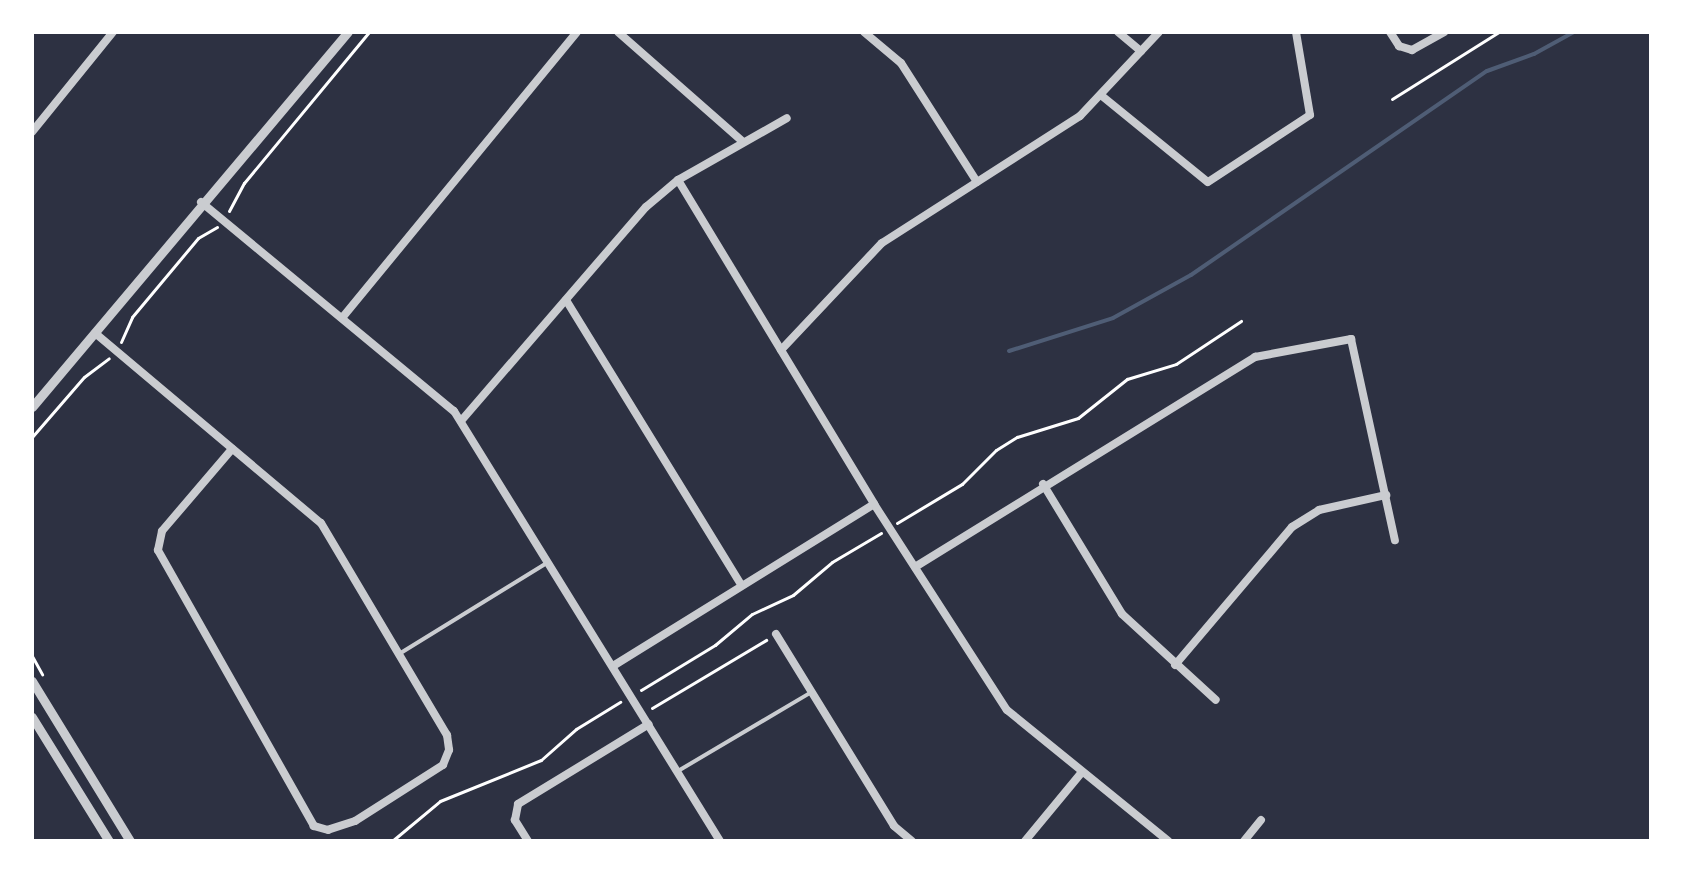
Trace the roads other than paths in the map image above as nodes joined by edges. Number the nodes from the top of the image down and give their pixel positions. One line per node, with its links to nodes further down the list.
1 (113, 32): 14 (street)
2 (348, 32): 18 (street)
3 (577, 32): 20 (street)
4 (618, 32): 15 (street)
5 (864, 32): 17 (street)
6 (1118, 32): 11 (street)
7 (1159, 32): 11 (street)
8 (1296, 32): 12 (street)
9 (1390, 32): 10 (street)
10 (1444, 32)
11 (1141, 51): 12 (street)
12 (1102, 96): 17 (street)
13 (787, 118): 15 (street)
14 (32, 132)
15 (741, 140): 16 (street)
16 (678, 180): 19 (street); 22 (street)
17 (977, 182): 22 (street)
18 (201, 202): 20 (street); 21 (street)
19 (566, 300): 24 (street); 32 (street)
20 (342, 318): 24 (street)
21 (95, 333): 23 (street); 25 (street)
22 (781, 350): 28 (street)
23 (32, 407)
24 (461, 421): 30 (street)
25 (232, 449): 34 (street); 34 (street)
26 (1043, 484): 27 (street); 31 (street); 35 (street)
27 (1386, 495): 29 (street); 35 (street)
28 (874, 504): 31 (street); 32 (street)
29 (1395, 540)
30 (549, 562): 34 (lane); 36 (street)
31 (915, 567): 43 (street)
32 (741, 585): 36 (street)
33 (776, 634): 38 (street)
34 (399, 654)
35 (1175, 665): 39 (street)
36 (613, 666): 41 (street)
37 (32, 681): 46 (street)
38 (812, 692): 42 (lane); 49 (street)
39 (1216, 700)
40 (32, 717): 45 (street)
41 (649, 724): 42 (street); 47 (street)
42 (678, 771): 48 (street)
43 (1082, 772): 50 (street); 51 (street)
44 (1261, 820): 52 (street)
45 (109, 841)
46 (130, 841)
47 (528, 841)
48 (720, 841)
49 (912, 841)
50 (1025, 841)
51 (1168, 841)
52 (1244, 841)

